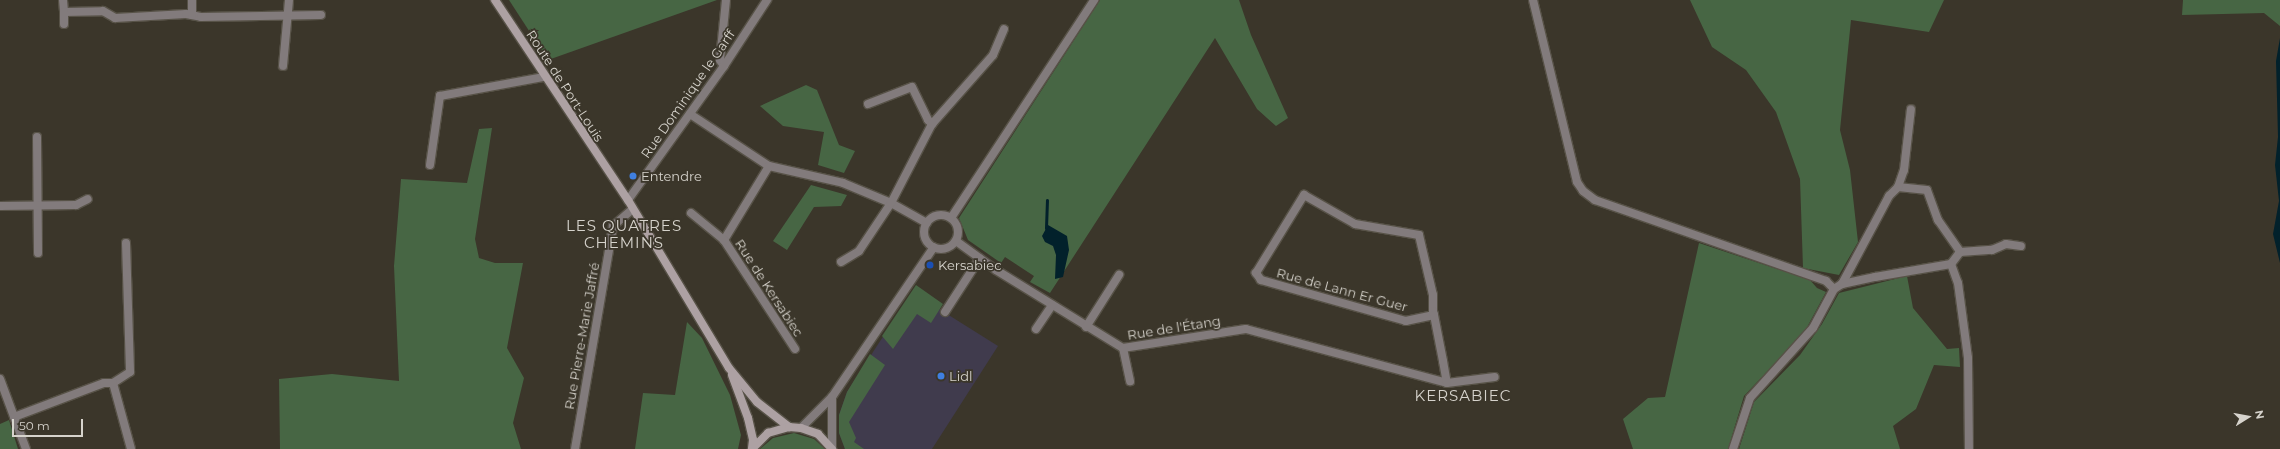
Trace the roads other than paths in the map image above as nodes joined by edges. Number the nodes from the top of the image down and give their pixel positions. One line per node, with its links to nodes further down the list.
1 (63, 0): 9 (street)
2 (192, 0): 10 (street)
3 (288, 0): 12 (street)
4 (496, 0): 17 (main road, Route de Port-Louis)
5 (726, 0): 16 (street)
6 (766, 0): 16 (street, Rue Dominique le Garff)
7 (1094, 0): 34 (street)
8 (1533, 0): 49 (street)
9 (64, 12): 10 (street); 13 (street)
10 (192, 15): 12 (street)
11 (321, 15): 12 (street)
12 (287, 16): 15 (street)
13 (64, 24)
14 (1004, 29): 21 (street)
15 (284, 66)
16 (724, 66): 20 (street, Rue Dominique le Garff)
17 (544, 76): 23 (street); 25 (main road, Route de Port-Louis)
18 (868, 104): 21 (street)
19 (1910, 109): 26 (street)
20 (690, 114): 24 (street); 28 (street, Rue Dominique le Garff)
21 (932, 124): 29 (street)
22 (37, 137): 31 (street)
23 (430, 165)
24 (768, 166): 29 (street); 36 (street, Rue de Kersabiec)
25 (616, 185): 28 (main road, Route de Port-Louis); 32 (main road, Route de Port-Louis)
26 (1898, 187): 42 (street); 48 (street)
27 (88, 199): 31 (street)
28 (628, 200): 39 (main road, Route de Port-Louis)
29 (891, 203): 35 (street); 45 (street)
30 (0, 206): 31 (street)
31 (38, 206): 43 (street)
32 (630, 211): 39 (main road, Route de Port-Louis); 70 (street, Rue Pierre-Marie Jaffré)
33 (691, 213): 36 (street, Rue de Kersabiec)
34 (951, 218): 35 (street); 37 (street)
35 (927, 223): 41 (street)
36 (724, 240): 56 (street, Rue de Kersabiec)
37 (956, 241): 41 (street); 44 (street, Rue de l'Étang)
38 (126, 243): 61 (street)
39 (653, 244): 57 (main road, Route de Port-Louis)
40 (2021, 246): 42 (street)
41 (934, 247): 63 (street)
42 (1960, 252): 46 (street)
43 (38, 253)
44 (980, 258): 50 (street, Rue de l'Étang); 51 (street)
45 (841, 262)
46 (1952, 264): 48 (street); 73 (street)
47 (1119, 275): 53 (street)
48 (1842, 284): 49 (street)
49 (1834, 288): 72 (street)
50 (1052, 305): 53 (street, Rue de l'Étang); 54 (street)
51 (945, 312)
52 (1434, 315): 52 (street, Rue de Lann Er Guer); 62 (street, Rue de Lann Er Guer)
53 (1086, 327): 55 (street, Rue de l'Étang)
54 (1036, 329)
55 (1123, 348): 60 (street); 62 (street, Rue de l'Étang)
56 (794, 350)
57 (729, 368): 65 (main road, Route de Port-Louis); 71 (main road, Route de Port-Louis)
58 (1494, 377): 62 (street)
59 (0, 380): 64 (street)
60 (1130, 380)
61 (113, 383): 64 (street); 67 (street)
62 (1446, 383)
63 (832, 397): 66 (street); 68 (street)
64 (14, 417): 69 (street)
65 (789, 427): 66 (main road); 71 (main road)
66 (801, 428): 68 (main road)
67 (133, 447)
68 (832, 448)
69 (26, 449)
70 (575, 449)
71 (752, 449)
72 (1733, 449)
73 (1969, 449)

